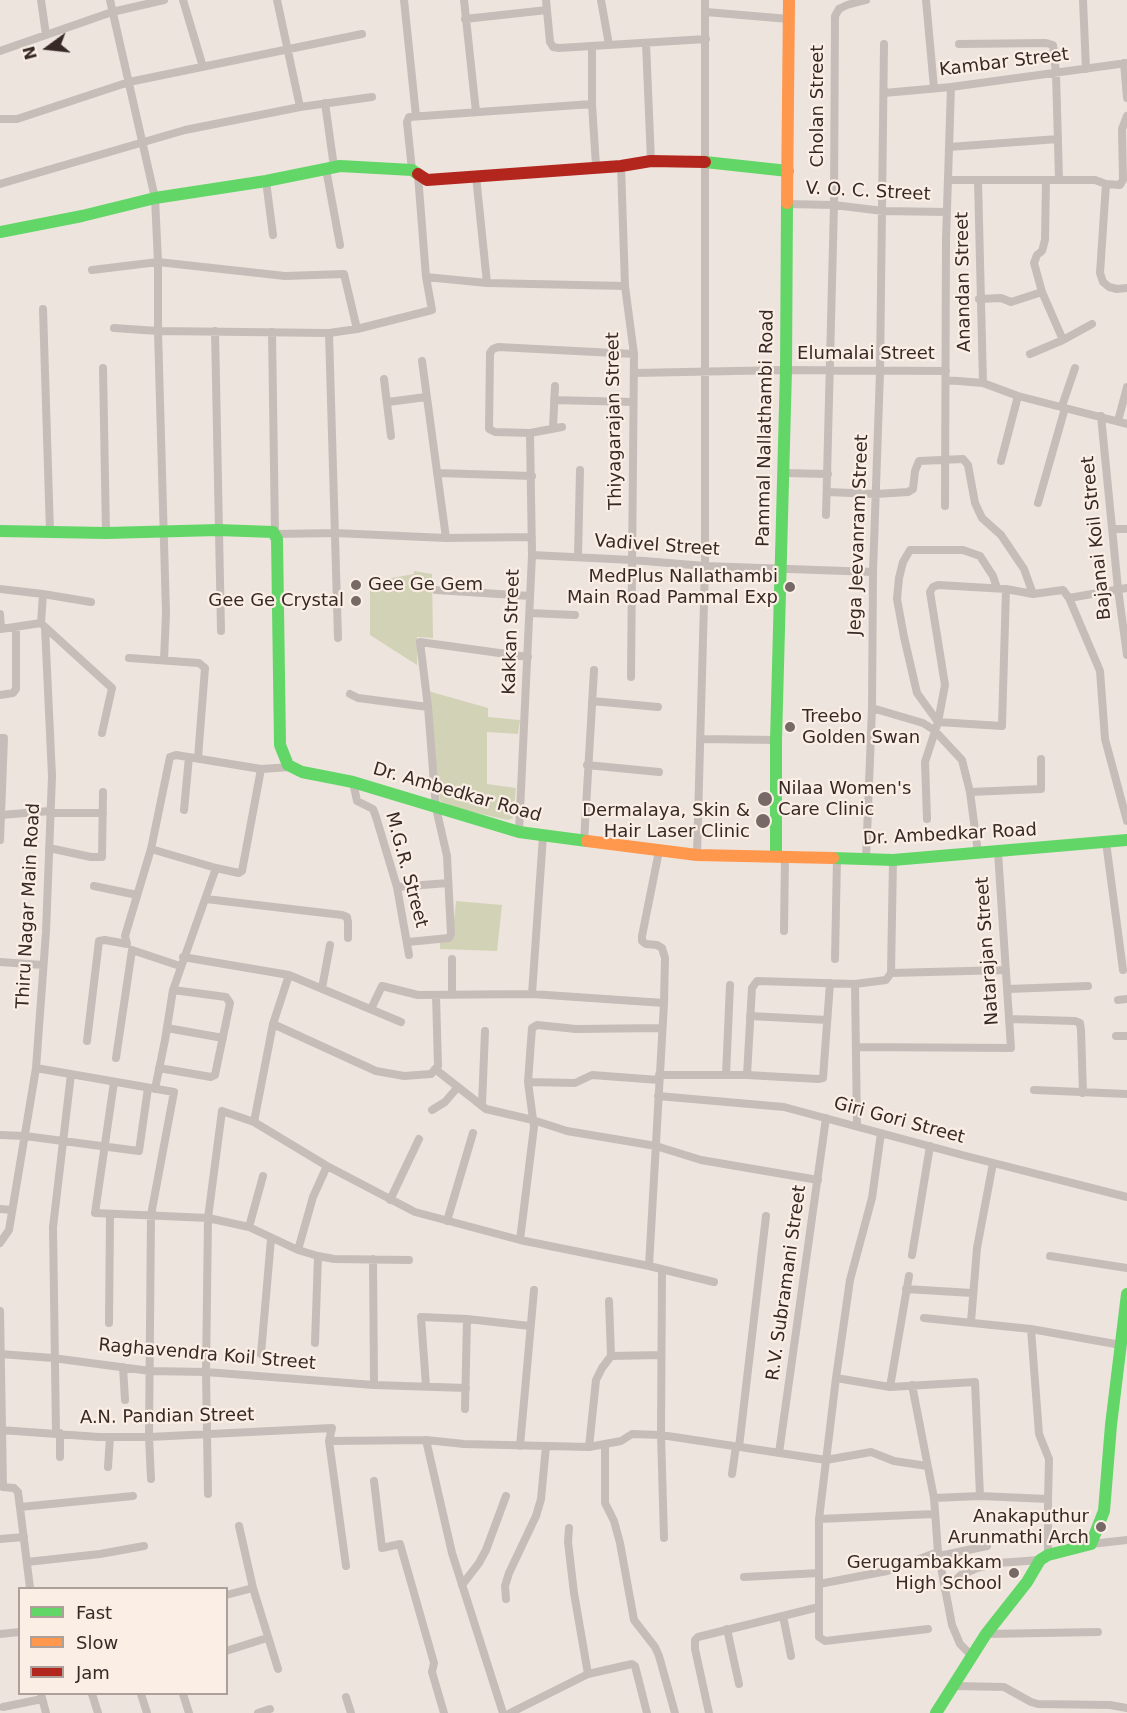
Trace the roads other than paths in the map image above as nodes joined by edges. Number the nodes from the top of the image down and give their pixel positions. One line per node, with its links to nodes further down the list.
1 (41, 0): 22 (street)
2 (110, 0): 17 (street)
3 (164, 0): 17 (street)
4 (183, 0): 32 (street)
5 (277, 0): 29 (street)
6 (404, 0): 45 (street)
7 (464, 0): 19 (street)
8 (546, 0): 16 (street)
9 (601, 0): 27 (street)
10 (705, 0): 18 (street)
11 (789, 0): 20 (street, Pammal Nallathambi Road)
12 (866, 0): 15 (street)
13 (926, 0): 37 (street)
14 (1083, 0): 33 (street)
15 (839, 5): 69 (street, Cholan Street)
16 (547, 10): 19 (street); 28 (street)
17 (112, 12): 22 (street); 35 (street)
18 (706, 12): 20 (street); 23 (street)
19 (465, 19): 44 (street)
20 (789, 19): 57 (street, Pammal Nallathambi Road)
21 (362, 34): 29 (street)
22 (46, 35): 30 (street)
23 (706, 39): 24 (street); 52 (street)
24 (646, 43): 27 (street); 51 (street)
25 (884, 44): 38 (street, Jega Jeevanram Street)
26 (959, 44): 34 (street)
27 (609, 45): 28 (street)
28 (592, 47): 42 (street)
29 (288, 49): 32 (street); 43 (street)
30 (0, 51)
31 (1126, 63): 33 (street, Kambar Street); 40 (street)
32 (203, 67): 35 (street)
33 (1086, 69): 34 (street, Kambar Street)
34 (1056, 73): 36 (street, Kambar Street); 48 (street)
35 (129, 82): 47 (street); 49 (street)
36 (951, 87): 37 (street, Kambar Street); 50 (street)
37 (934, 88): 38 (street, Kambar Street)
38 (884, 93): 70 (street, Jega Jeevanram Street)
39 (372, 97): 41 (street)
40 (1127, 98)
41 (325, 103): 43 (street); 56 (street)
42 (592, 104): 44 (street); 54 (street)
43 (300, 107): 49 (street)
44 (476, 112): 45 (street)
45 (416, 116): 58 (street)
46 (1127, 116): 53 (street)
47 (0, 119)
48 (1058, 139): 50 (street); 60 (street)
49 (142, 142): 65 (street); 67 (street)
50 (949, 147): 61 (street)
51 (651, 161): 52 (street); 55 (street)
52 (705, 162): 57 (street); 99 (street)
53 (1125, 162): 66 (street)
54 (596, 166): 55 (street); 59 (street)
55 (621, 166): 79 (street, Thiyagarajan Street)
56 (330, 168): 58 (street); 64 (street); 74 (street)
57 (788, 171): 68 (street, Pammal Nallathambi Road)
58 (415, 173): 59 (street); 77 (street)
59 (476, 176): 78 (street)
60 (1059, 179): 63 (street); 66 (street)
61 (948, 180): 62 (street); 71 (street)
62 (978, 180): 63 (street); 82 (street, Anandan Street)
63 (1046, 180): 81 (street)
64 (266, 181): 67 (street); 73 (street)
65 (0, 183)
66 (1106, 184): 80 (street)
67 (155, 198): 72 (street); 75 (street)
68 (787, 204): 69 (street, V. O. C. Street); 97 (street, Pammal Nallathambi Road)
69 (834, 205): 70 (street, V. O. C. Street); 98 (street, Cholan Street)
70 (883, 211): 71 (street, V. O. C. Street); 100 (street, Jega Jeevanram Street)
71 (947, 212): 102 (street)
72 (0, 232)
73 (273, 234)
74 (340, 245)
75 (158, 262): 76 (street); 86 (street); 87 (street)
76 (93, 270)
77 (426, 277): 78 (street); 86 (street)
78 (488, 283): 79 (street)
79 (625, 286): 92 (street, Thiyagarajan Street)
80 (1127, 288)
81 (1042, 292): 82 (street); 91 (street)
82 (980, 299): 104 (street, Anandan Street)
83 (43, 309): 133 (street)
84 (1092, 324): 91 (street)
85 (114, 328): 87 (street)
86 (357, 329): 90 (street)
87 (158, 331): 88 (street); 134 (street)
88 (215, 331): 89 (street); 131 (street)
89 (272, 332): 90 (street); 137 (street)
90 (328, 333): 136 (street)
91 (1063, 340): 93 (street)
92 (634, 354): 101 (street, Thiyagarajan Street); 115 (street)
93 (1030, 354)
94 (422, 361): 108 (street)
95 (103, 368): 135 (street)
96 (1075, 368): 112 (street)
97 (786, 370): 98 (street, Elumalai Street); 99 (street, Elumalai Street); 121 (street, Pammal Nallathambi Road)
98 (831, 371): 100 (street, Elumalai Street); 122 (street, Cholan Street)
99 (705, 372): 101 (street, Elumalai Street); 143 (street)
100 (880, 372): 102 (street, Elumalai Street); 125 (street, Jega Jeevanram Street)
101 (634, 373): 111 (street, Thiyagarajan Street)
102 (946, 375): 104 (street, Elumalai Street); 117 (street)
103 (384, 379): 110 (street)
104 (982, 383): 107 (street, Elumalai Street)
105 (555, 386): 109 (street)
106 (1127, 387): 114 (street)
107 (1018, 396): 112 (street, Elumalai Street); 118 (street)
108 (426, 398): 110 (street); 120 (street)
109 (554, 400): 111 (street); 115 (street)
110 (388, 402): 116 (street)
111 (633, 402): 142 (street, Thiyagarajan Street)
112 (1064, 407): 113 (street, Elumalai Street); 126 (street)
113 (1101, 416): 114 (street, Elumalai Street); 129 (street, Bajanai Koil Street)
114 (1123, 423)
115 (530, 433): 123 (street, Kakkan Street)
116 (391, 436)
117 (945, 460): 125 (street); 127 (street); 151 (street)
118 (1002, 461)
119 (580, 470): 141 (street)
120 (437, 473): 123 (street); 139 (street)
121 (783, 473): 122 (street); 144 (street, Pammal Nallathambi Road)
122 (828, 474): 124 (street, Cholan Street)
123 (532, 476): 138 (street, Kakkan Street)
124 (827, 492): 125 (street); 128 (street, Cholan Street)
125 (876, 494): 145 (street, Jega Jeevanram Street)
126 (1038, 503)
127 (945, 506)
128 (826, 515)
129 (1112, 529): 130 (street); 146 (street, Bajanai Koil Street)
130 (1127, 529)
131 (218, 530): 134 (street); 137 (street); 161 (street)
132 (0, 531): 133 (street)
133 (50, 532): 135 (street)
134 (163, 532): 135 (street); 166 (street)
135 (106, 533)
136 (334, 533): 137 (street); 139 (street); 162 (street)
137 (275, 534): 183 (street)
138 (532, 537): 139 (street); 140 (street, Kakkan Street)
139 (446, 538)
140 (532, 555): 141 (street, Vadivel Street); 152 (street, Kakkan Street)
141 (578, 557): 142 (street, Vadivel Street)
142 (632, 560): 143 (street, Vadivel Street); 168 (street, Thiyagarajan Street)
143 (705, 566): 144 (street, Vadivel Street); 178 (street)
144 (780, 569): 145 (street, Vadivel Street); 179 (street, Pammal Nallathambi Road)
145 (873, 572): 174 (street, Jega Jeevanram Street)
146 (1122, 588): 153 (street); 163 (street, Bajanai Koil Street)
147 (0, 589): 150 (street)
148 (1001, 589): 151 (street); 175 (street); 175 (street); 175 (street)
149 (436, 590): 152 (street)
150 (43, 594): 154 (street); 158 (street, Thiru Nagar Main Road)
151 (1033, 594): 153 (street)
152 (530, 596): 155 (street, Kakkan Street)
153 (1069, 598): 190 (street)
154 (91, 603)
155 (530, 613): 157 (street); 164 (street, Kakkan Street)
156 (0, 614): 160 (street)
157 (575, 615)
158 (43, 625): 159 (street); 176 (street); 192 (street, Thiru Nagar Main Road)
159 (16, 628): 160 (street); 170 (street)
160 (1, 629)
161 (221, 631)
162 (338, 638)
163 (1127, 656)
164 (528, 657): 172 (street, M.G.R. Street); 197 (street, Kakkan Street)
165 (129, 658): 166 (street)
166 (164, 660): 180 (street)
167 (594, 670): 171 (street)
168 (631, 677)
169 (350, 694): 172 (street)
170 (0, 695)
171 (592, 701): 173 (street); 182 (street)
172 (428, 707): 189 (street, M.G.R. Street)
173 (658, 707)
174 (872, 708): 175 (street); 211 (street, Jega Jeevanram Street)
175 (935, 726): 188 (street); 195 (street)
176 (102, 733)
177 (2, 738): 194 (street)
178 (702, 739): 179 (street); 208 (street)
179 (776, 740): 209 (street, Pammal Nallathambi Road)
180 (193, 757): 184 (street); 191 (street); 204 (street)
181 (1041, 759): 188 (street)
182 (588, 765): 185 (street); 201 (street)
183 (291, 767): 184 (street); 186 (street, Dr. Ambedkar Road)
184 (261, 769): 213 (street)
185 (659, 772)
186 (353, 782): 189 (street, Dr. Ambedkar Road); 216 (street, M.G.R. Street)
187 (103, 792): 193 (street)
188 (970, 792): 207 (street)
189 (436, 808): 197 (street, Dr. Ambedkar Road); 214 (street, M.G.R. Street)
190 (1125, 809): 196 (street)
191 (184, 810)
192 (50, 812): 193 (street); 194 (street); 203 (street, Thiru Nagar Main Road)
193 (103, 813): 203 (street)
194 (1, 815): 199 (street)
195 (927, 819)
196 (1127, 820)
197 (519, 832): 198 (street, Dr. Ambedkar Road)
198 (543, 837): 201 (street, Dr. Ambedkar Road); 241 (street)
199 (0, 840)
200 (1127, 840): 202 (street, Dr. Ambedkar Road)
201 (584, 842): 205 (street, Dr. Ambedkar Road)
202 (1106, 842): 206 (street, Dr. Ambedkar Road); 230 (street)
203 (49, 848): 228 (street, Thiru Nagar Main Road)
204 (151, 849): 213 (street); 217 (street)
205 (659, 851): 208 (street, Dr. Ambedkar Road); 243 (street)
206 (998, 852): 207 (street, Dr. Ambedkar Road); 229 (street, Natarajan Street)
207 (978, 853): 212 (street, Dr. Ambedkar Road)
208 (698, 855): 209 (street, Dr. Ambedkar Road)
209 (780, 856): 210 (street, Dr. Ambedkar Road); 219 (street)
210 (837, 858): 211 (street, Dr. Ambedkar Road); 224 (street)
211 (866, 859): 212 (street, Dr. Ambedkar Road)
212 (893, 860): 231 (street)
213 (216, 868): 218 (street)
214 (448, 883): 216 (street); 221 (street, M.G.R. Street)
215 (94, 886): 217 (street)
216 (397, 887): 221 (street, M.G.R. Street)
217 (137, 896): 256 (street)
218 (206, 900): 220 (street); 227 (street)
219 (784, 931)
220 (348, 938)
221 (408, 942): 223 (street, M.G.R. Street)
222 (330, 945): 237 (street)
223 (409, 955)
224 (836, 959)
225 (452, 960): 240 (street)
226 (0, 962): 228 (street)
227 (182, 962): 232 (street); 239 (street); 258 (street)
228 (43, 965): 259 (street, Thiru Nagar Main Road)
229 (1006, 970): 231 (street); 238 (street, Natarajan Street)
230 (1123, 970)
231 (891, 973): 234 (street)
232 (289, 975): 237 (street); 249 (street)
233 (830, 982): 234 (street); 245 (street); 247 (street)
234 (855, 984): 257 (street)
235 (730, 985): 263 (street)
236 (1088, 986): 238 (street)
237 (322, 988): 244 (street)
238 (1008, 989): 246 (street, Natarajan Street)
239 (173, 990): 250 (street); 255 (street)
240 (452, 994): 241 (street); 242 (street)
241 (532, 994): 243 (street)
242 (436, 995): 244 (street); 261 (street)
243 (664, 1003): 251 (street)
244 (371, 1009): 248 (street)
245 (750, 1016): 247 (street); 264 (street)
246 (1010, 1019): 257 (street, Natarajan Street); 271 (street)
247 (827, 1020): 264 (street)
248 (401, 1022)
249 (273, 1024): 261 (street); 278 (street)
250 (167, 1028): 255 (street); 260 (street)
251 (662, 1028): 265 (street); 267 (street)
252 (484, 1031): 274 (street)
253 (1116, 1036): 254 (street)
254 (1127, 1036)
255 (223, 1038): 260 (street)
256 (87, 1041)
257 (856, 1047): 279 (street)
258 (116, 1058)
259 (36, 1068): 262 (street); 283 (street, Thiru Nagar Main Road)
260 (159, 1068): 269 (street)
261 (435, 1069): 268 (street)
262 (71, 1074): 266 (street); 285 (street)
263 (726, 1075): 264 (street); 265 (street)
264 (747, 1075)
265 (659, 1078): 267 (street); 273 (street)
266 (114, 1082): 269 (street); 286 (street)
267 (528, 1082): 277 (street)
268 (458, 1088): 274 (street); 275 (street)
269 (151, 1089): 286 (street); 298 (street)
270 (1034, 1090): 271 (street)
271 (1083, 1093): 272 (street)
272 (1127, 1094)
273 (658, 1096): 276 (street, Giri Gori Street); 287 (street)
274 (482, 1105): 277 (street)
275 (432, 1110)
276 (826, 1118): 279 (street, Giri Gori Street); 292 (street, R.V. Subramani Street)
277 (533, 1120): 287 (street); 304 (street)
278 (254, 1122): 290 (street); 300 (street)
279 (857, 1126): 281 (street, Giri Gori Street)
280 (473, 1133): 301 (street)
281 (881, 1133): 288 (street, Giri Gori Street); 340 (street)
282 (0, 1135): 283 (street)
283 (25, 1136): 285 (street); 296 (street, Thiru Nagar Main Road)
284 (419, 1139): 294 (street)
285 (63, 1141): 286 (street); 336 (street)
286 (105, 1146): 297 (street)
287 (656, 1146): 292 (street); 312 (street)
288 (930, 1146): 289 (street, Giri Gori Street); 307 (street)
289 (993, 1163): 293 (street, Giri Gori Street); 319 (street)
290 (327, 1166): 294 (street); 306 (street)
291 (263, 1176): 302 (street)
292 (818, 1180): 361 (street, R.V. Subramani Street)
293 (1127, 1197)
294 (390, 1200): 301 (street)
295 (0, 1209): 296 (street)
296 (12, 1210): 305 (street, Thiru Nagar Main Road)
297 (110, 1215): 298 (street); 326 (street)
298 (151, 1215): 300 (street); 338 (street)
299 (766, 1216): 360 (street)
300 (208, 1218): 302 (street); 339 (street)
301 (447, 1221): 304 (street)
302 (249, 1227): 303 (street)
303 (272, 1239): 306 (street); 333 (street)
304 (520, 1240): 312 (street)
305 (0, 1243)
306 (298, 1250): 308 (street)
307 (912, 1255)
308 (318, 1256): 310 (street); 330 (street)
309 (1050, 1256): 313 (street)
310 (373, 1259): 311 (street); 342 (street)
311 (409, 1260)
312 (650, 1266): 314 (street)
313 (1127, 1268)
314 (662, 1269): 316 (street); 334 (street)
315 (909, 1276): 317 (street)
316 (714, 1282)
317 (906, 1289): 319 (street); 344 (street)
318 (534, 1290): 327 (street)
319 (972, 1293): 325 (street)
320 (1127, 1294): 329 (street)
321 (609, 1300): 335 (street)
322 (0, 1311): 332 (street)
323 (924, 1317): 325 (street)
324 (467, 1319): 327 (street); 343 (street); 345 (street)
325 (971, 1322): 328 (street)
326 (109, 1323)
327 (530, 1326): 357 (street)
328 (1030, 1329): 331 (street); 375 (street)
329 (1125, 1329): 331 (street)
330 (315, 1343)
331 (1121, 1345): 385 (street)
332 (0, 1354): 336 (street, Raghavendra Koil Street); 348 (street)
333 (261, 1354)
334 (661, 1355): 335 (street); 351 (street)
335 (611, 1356): 359 (street)
336 (53, 1358): 337 (street, Raghavendra Koil Street); 349 (street)
337 (123, 1367): 338 (street, Raghavendra Koil Street); 346 (street)
338 (150, 1371): 339 (street, Raghavendra Koil Street); 353 (street)
339 (206, 1372): 342 (street, Raghavendra Koil Street); 350 (street)
340 (836, 1378): 344 (street); 363 (street)
341 (912, 1384): 344 (street); 364 (street); 372 (street)
342 (374, 1385): 343 (street, Raghavendra Koil Street)
343 (426, 1386): 345 (street, Raghavendra Koil Street)
344 (890, 1387)
345 (466, 1388): 347 (street)
346 (125, 1400)
347 (465, 1408)
348 (1, 1430): 349 (street, A.N. Pandian Street); 369 (street)
349 (58, 1433): 352 (street, A.N. Pandian Street); 362 (street)
350 (207, 1434): 353 (street, A.N. Pandian Street); 355 (street, A.N. Pandian Street); 370 (street)
351 (661, 1435): 356 (street); 360 (street); 382 (street)
352 (110, 1437): 353 (street, A.N. Pandian Street); 365 (street)
353 (149, 1437): 367 (street)
354 (426, 1440): 355 (street); 357 (street); 395 (street)
355 (329, 1441): 391 (street)
356 (605, 1444): 359 (street); 436 (street)
357 (520, 1446): 358 (street)
358 (546, 1446): 359 (street); 400 (street)
359 (589, 1447)
360 (737, 1447): 361 (street); 366 (street)
361 (779, 1453): 363 (street)
362 (60, 1457)
363 (826, 1460): 364 (street); 378 (street)
364 (927, 1466): 374 (street)
365 (108, 1467)
366 (732, 1474)
367 (152, 1479)
368 (374, 1481): 432 (street)
369 (4, 1487): 376 (street)
370 (208, 1494)
371 (134, 1496): 376 (street)
372 (980, 1496): 374 (street); 375 (street)
373 (506, 1497): 395 (street)
374 (934, 1498): 377 (street)
375 (1048, 1499): 389 (street)
376 (20, 1507): 381 (street)
377 (934, 1514): 378 (street); 388 (street)
378 (819, 1519): 392 (street)
379 (239, 1526): 397 (street)
380 (569, 1528): 414 (street)
381 (24, 1537): 383 (street); 390 (street)
382 (664, 1538)
383 (0, 1539)
384 (1127, 1540): 385 (street)
385 (1091, 1544): 389 (street)
386 (144, 1546): 390 (street)
387 (987, 1546): 388 (street)
388 (938, 1554): 394 (street); 398 (street)
389 (1044, 1557): 398 (street); 407 (street)
390 (27, 1562): 396 (street)
391 (346, 1566)
392 (819, 1574): 393 (street); 394 (street)
393 (744, 1577)
394 (819, 1584): 401 (street)
395 (462, 1585): 433 (street)
396 (30, 1587)
397 (253, 1588): 399 (street); 409 (street)
398 (945, 1590): 412 (street)
399 (228, 1594)
400 (506, 1599)
401 (819, 1607): 402 (street); 404 (street)
402 (783, 1616): 403 (street); 411 (street)
403 (727, 1629): 415 (street); 437 (street)
404 (928, 1629)
405 (18, 1632): 408 (street)
406 (1098, 1632): 407 (street)
407 (986, 1634): 412 (street)
408 (0, 1635)
409 (267, 1638): 410 (street); 413 (street)
410 (228, 1650)
411 (791, 1656)
412 (972, 1656): 416 (street)
413 (278, 1669)
414 (588, 1674): 425 (street); 435 (street)
415 (739, 1684)
416 (953, 1686): 423 (street); 438 (street)
417 (92, 1695): 427 (street)
418 (141, 1695): 428 (street)
419 (183, 1695): 429 (street)
420 (42, 1696): 422 (street); 426 (street)
421 (346, 1697): 431 (street)
422 (3, 1707)
423 (1127, 1708)
424 (270, 1709): 430 (street)
425 (520, 1711): 434 (street)
426 (46, 1713)
427 (98, 1713)
428 (147, 1713)
429 (189, 1713)
430 (258, 1713)
431 (351, 1713)
432 (444, 1713)
433 (503, 1713)
434 (510, 1713)
435 (647, 1713)
436 (675, 1713)
437 (708, 1713)
438 (936, 1713)

